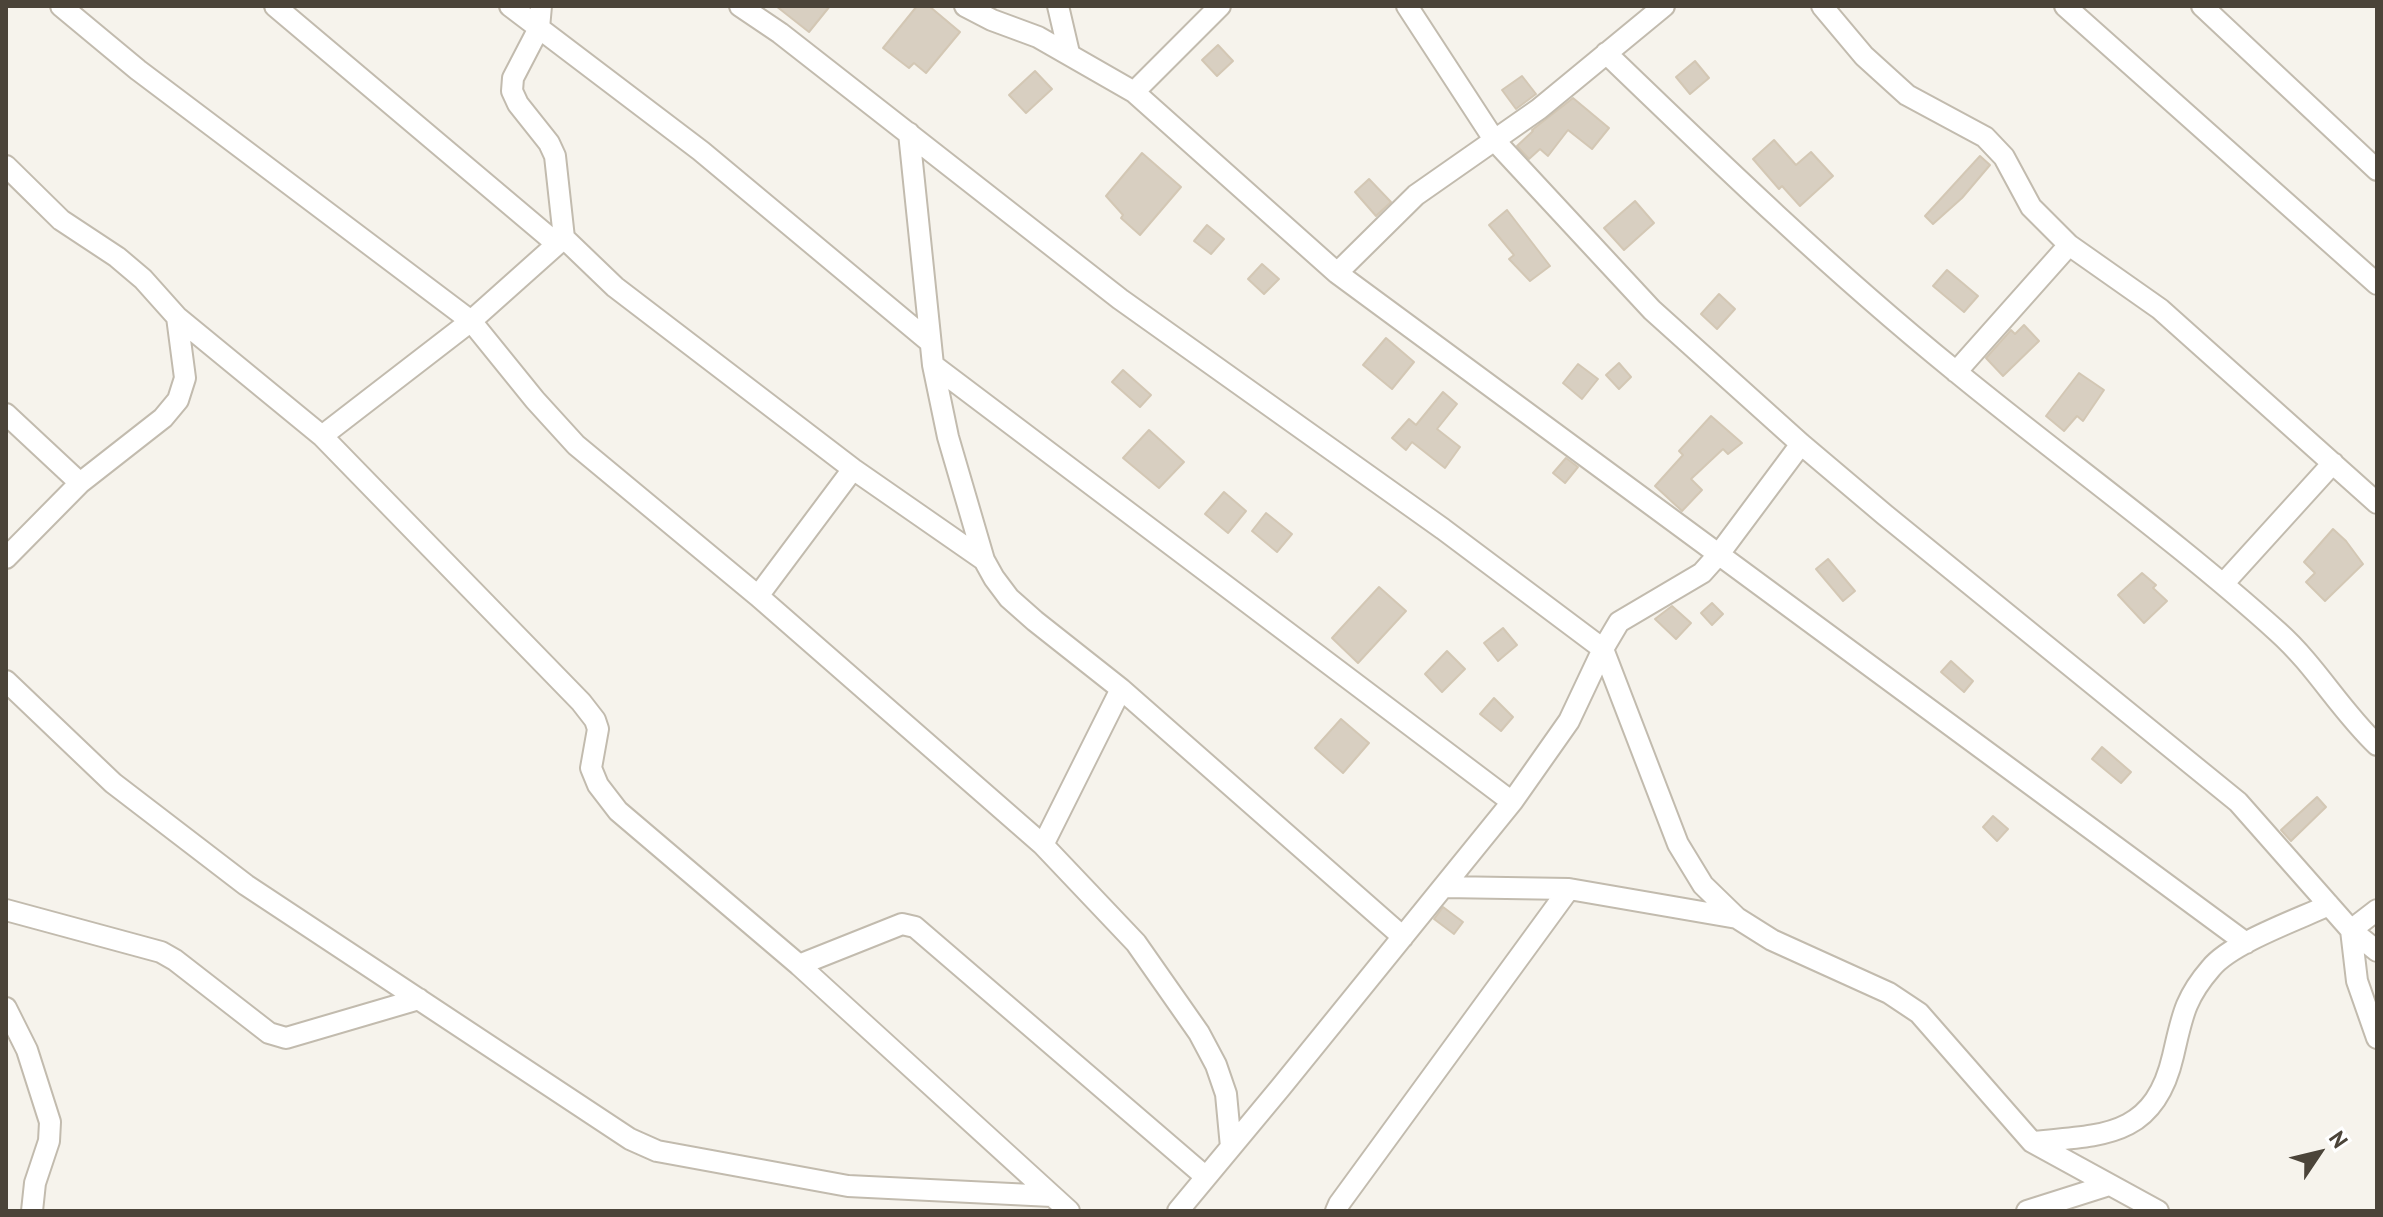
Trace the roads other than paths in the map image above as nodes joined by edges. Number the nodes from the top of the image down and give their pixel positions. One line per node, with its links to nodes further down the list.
1 (61, 6): 27 (street)
2 (275, 6): 22 (street)
3 (510, 6): 14 (street)
4 (541, 6): 14 (street)
5 (740, 6): 18 (street)
6 (965, 6): 15 (street)
7 (1058, 6): 15 (street)
8 (1220, 6): 17 (street)
9 (1407, 6): 19 (street)
10 (1664, 6): 16 (street)
11 (1822, 6): 23 (street)
12 (2065, 6): 25 (street)
13 (2202, 6): 21 (street)
14 (539, 28): 22 (street); 28 (street)
15 (1069, 53): 17 (street)
16 (1606, 53): 19 (street); 30 (street)
17 (1134, 92): 24 (street)
18 (909, 133): 28 (street); 43 (street)
19 (1495, 141): 24 (street); 33 (street)
20 (6, 166): 26 (street)
21 (2377, 170)
22 (560, 241): 27 (street); 35 (street)
23 (2069, 245): 30 (street); 34 (street)
24 (1337, 273): 38 (street)
25 (2377, 284)
26 (177, 317): 32 (street); 36 (street)
27 (471, 321): 32 (street); 42 (street)
28 (930, 342): 29 (street)
29 (933, 365): 40 (street); 47 (street)
30 (1956, 372): 41 (street)
31 (6, 414): 36 (street)
32 (322, 436): 59 (street)
33 (1801, 444): 38 (street); 51 (street)
34 (2333, 463): 37 (street); 41 (street)
35 (853, 469): 40 (street); 42 (street)
36 (80, 483): 39 (street)
37 (2377, 503)
38 (1719, 554): 43 (street); 57 (street)
39 (6, 558)
40 (984, 560): 45 (street)
41 (2224, 583): 46 (street)
42 (758, 596): 48 (street)
43 (1603, 649): 47 (street); 54 (street)
44 (6, 681): 60 (street)
45 (1121, 689): 48 (street); 56 (street)
46 (2377, 745)
47 (1512, 802): 49 (street)
48 (1043, 845): 64 (street)
49 (1444, 887): 50 (street); 56 (street)
50 (1569, 889): 54 (street); 71 (street)
51 (2329, 905): 55 (street); 57 (street)
52 (6, 910): 60 (street)
53 (2377, 910): 55 (street)
54 (1737, 918): 63 (street)
55 (2351, 930): 58 (street); 62 (street)
56 (1403, 937): 64 (street)
57 (2246, 943): 63 (street)
58 (2377, 951)
59 (799, 965): 65 (street); 67 (street)
60 (419, 999): 67 (street)
61 (6, 1008): 68 (street)
62 (2377, 1038)
63 (2032, 1142): 66 (street)
64 (1231, 1147): 65 (street)
65 (1206, 1177): 70 (street)
66 (2109, 1185): 72 (street); 73 (street)
67 (1052, 1196): 69 (street)
68 (32, 1211)
69 (1069, 1211)
70 (1178, 1211)
71 (1336, 1211)
72 (2027, 1211)
73 (2158, 1211)

